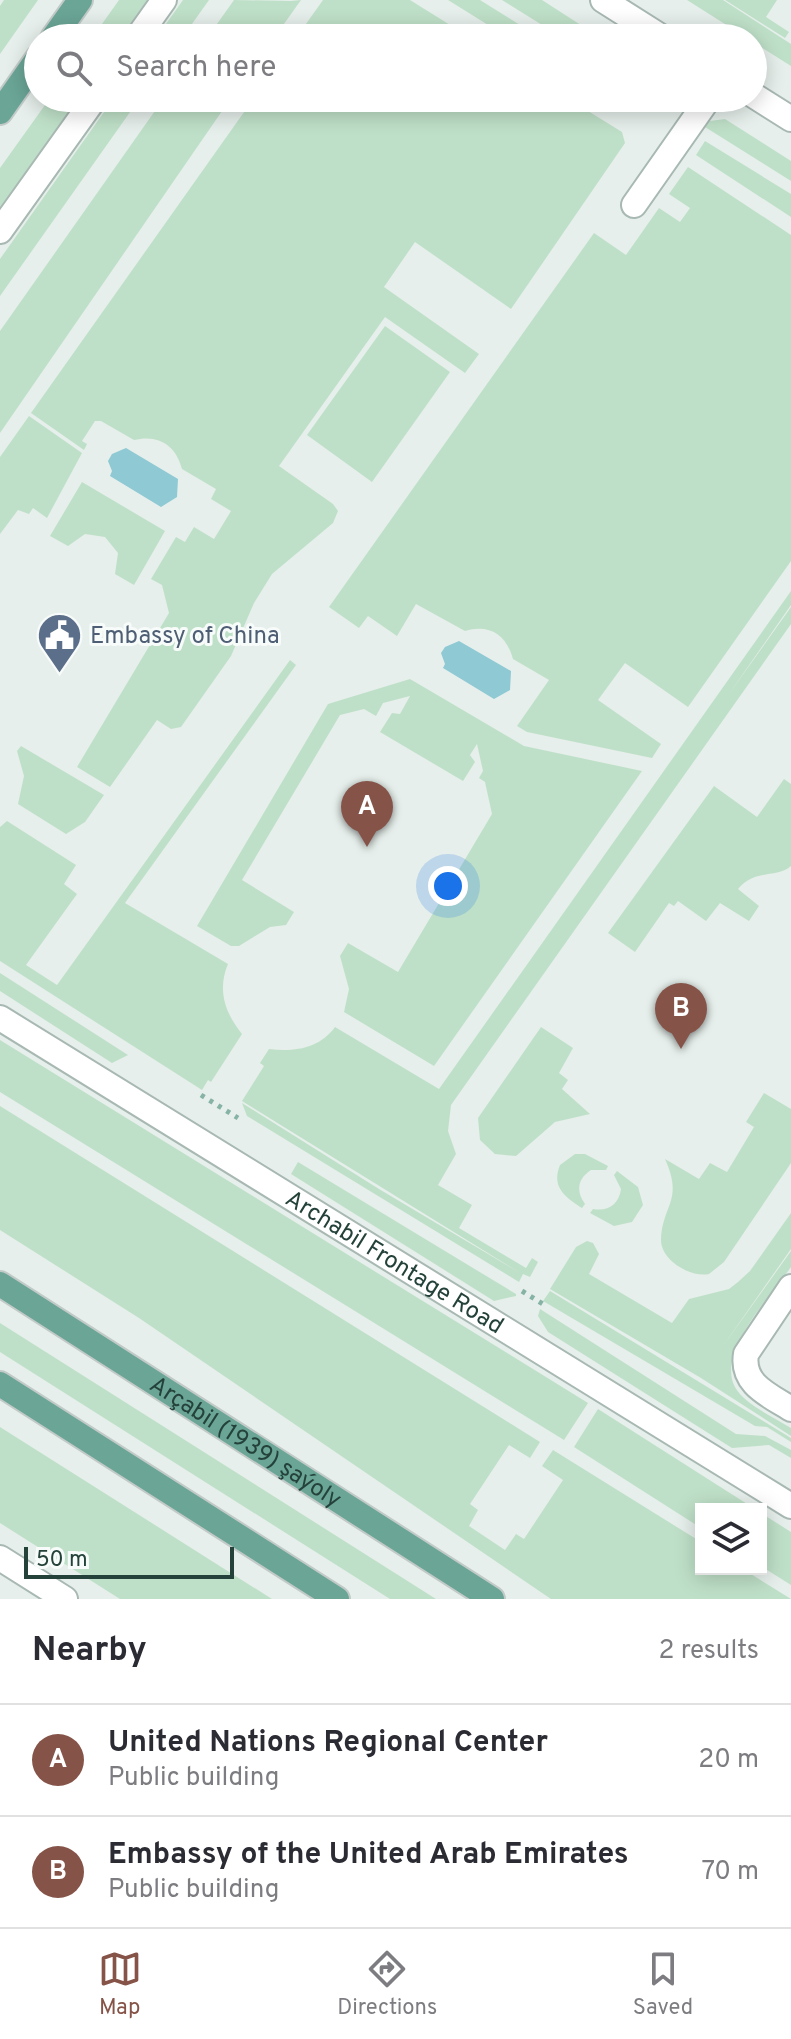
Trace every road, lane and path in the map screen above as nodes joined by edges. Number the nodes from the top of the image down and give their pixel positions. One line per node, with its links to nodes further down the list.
1 (80, 0): 4 (main road)
2 (164, 0): 5 (street)
3 (603, 0): 6 (street)
4 (63, 24)
5 (147, 24)
6 (641, 24)
7 (24, 78): 9 (main road)
8 (767, 102): 12 (street)
9 (0, 112)
10 (85, 112): 14 (street)
11 (699, 112): 13 (street)
12 (789, 114)
13 (634, 205)
14 (0, 231)
15 (0, 1018): 24 (street, Archabil Frontage Road)
16 (201, 1095): 17 (path)
17 (238, 1118)
18 (0, 1284): 28 (main road, Arçabil (1939) şaýoly)
19 (791, 1287): 23 (street)
20 (522, 1291): 21 (path)
21 (543, 1304)
22 (0, 1384): 27 (main road)
23 (791, 1409)
24 (791, 1506)
25 (0, 1558): 26 (street)
26 (65, 1599)
27 (337, 1599)
28 (492, 1599)

